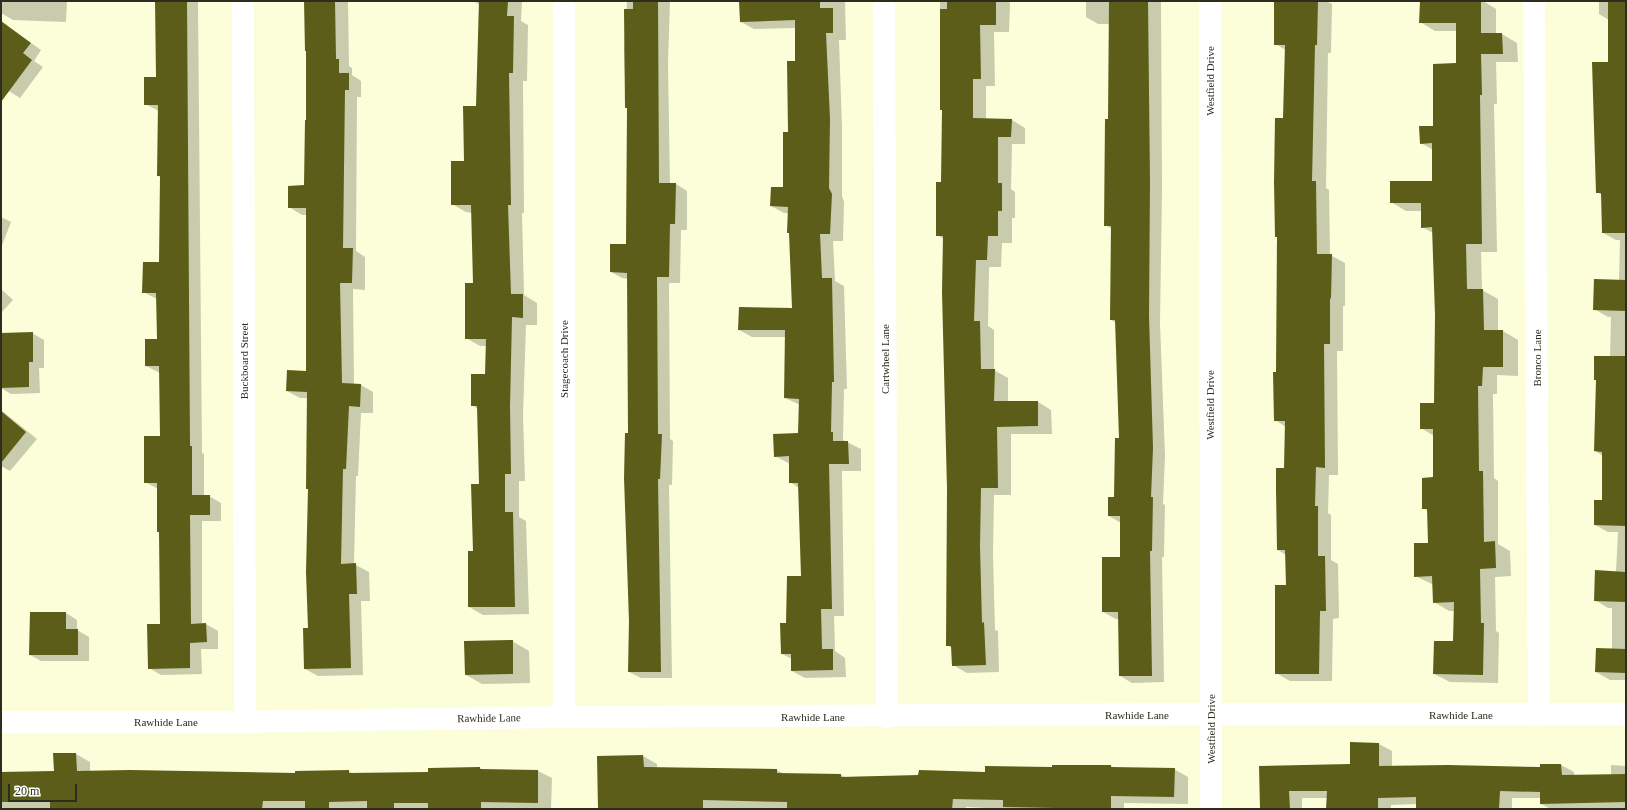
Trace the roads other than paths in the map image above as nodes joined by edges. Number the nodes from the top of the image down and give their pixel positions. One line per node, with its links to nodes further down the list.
1 (243, 1): 12 (street, Buckboard Street)
2 (564, 1): 9 (street, Stagecoach Drive)
3 (884, 1): 10 (street, Cartwheel Lane)
4 (1210, 1): 6 (street, Westfield Drive)
5 (1534, 1): 8 (street, Bronco Lane)
6 (1211, 714): 8 (street, Rawhide Lane); 10 (street, Rawhide Lane); 13 (street, Westfield Drive)
7 (1626, 714): 8 (street, Rawhide Lane)
8 (1539, 715)
9 (564, 717): 10 (street, Rawhide Lane); 12 (street, Rawhide Lane)
10 (887, 717)
11 (1, 722): 12 (street, Rawhide Lane)
12 (245, 722)
13 (1211, 809)

